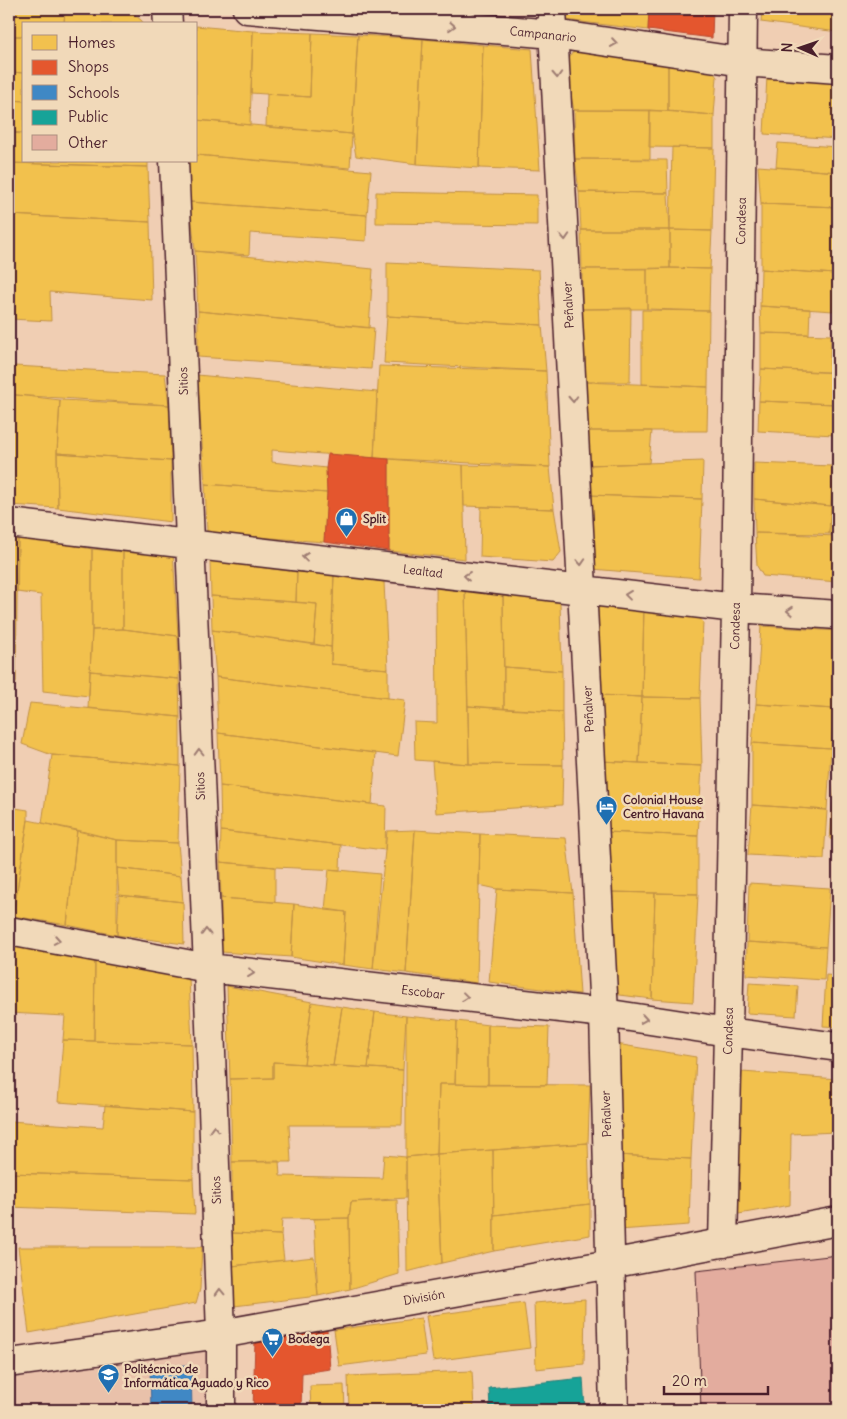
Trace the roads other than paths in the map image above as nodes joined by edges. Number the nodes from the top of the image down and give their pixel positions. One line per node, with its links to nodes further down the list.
1 (167, 9): 4 (street)
2 (246, 9): 5 (street, Campanario, one-way to 5)
3 (744, 9): 6 (street, Condesa)
4 (168, 22)
5 (553, 22): 6 (street, Campanario, one-way to 6); 11 (street, Peñalver, one-way to 11)
6 (743, 62): 7 (street, Campanario); 12 (street, Condesa)
7 (838, 69)
8 (174, 162): 10 (street, Sitios)
9 (9, 522): 10 (street, Lealtad)
10 (190, 543): 11 (street, Lealtad, one-way to 10); 15 (street, Sitios, one-way to 10)
11 (582, 589): 12 (street, Lealtad, one-way to 11); 16 (street, Peñalver)
12 (736, 608): 13 (street, Lealtad, one-way to 12); 17 (street, Condesa)
13 (838, 614)
14 (9, 931): 15 (street, Escobar, one-way to 15)
15 (208, 968): 16 (street, Escobar, one-way to 16); 22 (street, Sitios, one-way to 15)
16 (604, 1013): 17 (street, Escobar, one-way to 17); 21 (street, Peñalver)
17 (728, 1032): 18 (street, Escobar); 20 (street, Condesa)
18 (838, 1046)
19 (838, 1221): 20 (street, División)
20 (723, 1243): 21 (street, División)
21 (610, 1264): 22 (street, División); 25 (street, Peñalver)
22 (221, 1334): 23 (street, División); 24 (street, Sitios)
23 (9, 1363)
24 (221, 1410)
25 (614, 1410)

